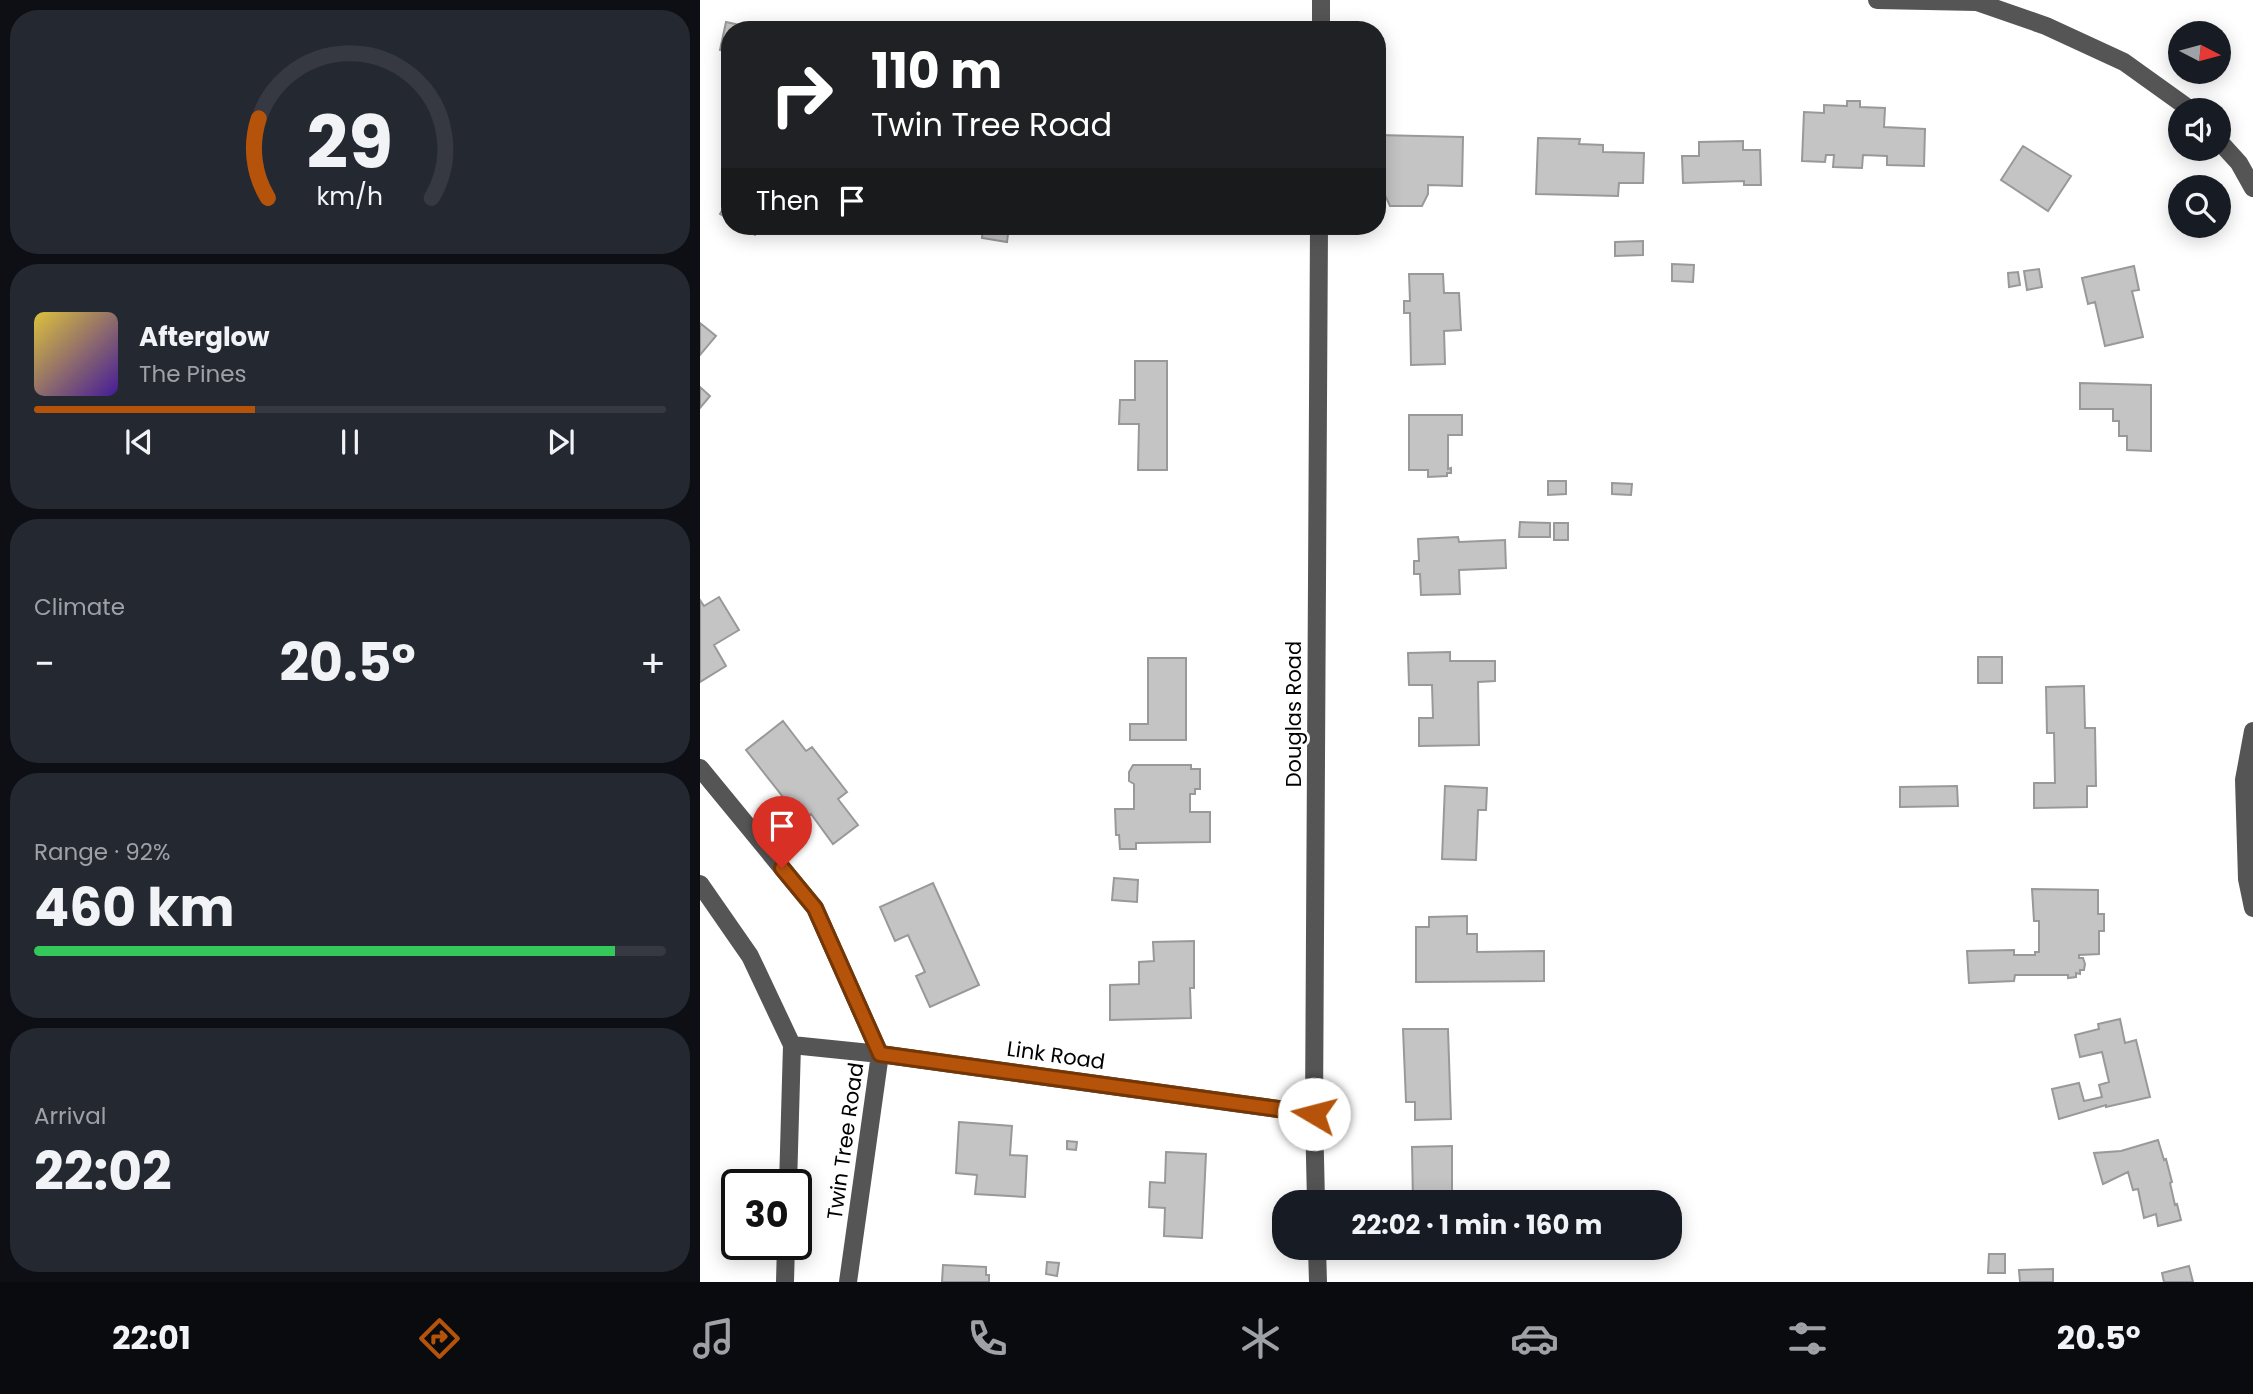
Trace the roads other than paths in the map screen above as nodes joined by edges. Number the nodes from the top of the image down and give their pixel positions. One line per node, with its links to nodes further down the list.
1 (1321, 0): 4 (street)
2 (1877, 0): 3 (street)
3 (1977, 1): 5 (street)
4 (1321, 21)
5 (2174, 98)
6 (2231, 154): 7 (street)
7 (2253, 188)
8 (1319, 235): 15 (street, Douglas Road)
9 (2253, 731): 12 (street)
10 (700, 768): 14 (street, Twin Tree Road)
11 (700, 884): 13 (street)
12 (2253, 908)
13 (792, 1045): 14 (street, Link Road); 16 (street)
14 (880, 1054): 15 (street, Link Road); 21 (street, Twin Tree Road)
15 (1314, 1114): 17 (street, Douglas Road)
16 (788, 1169)
17 (1316, 1190)
18 (786, 1260): 20 (street)
19 (1317, 1260): 22 (street)
20 (785, 1282)
21 (848, 1282)
22 (1318, 1282)

